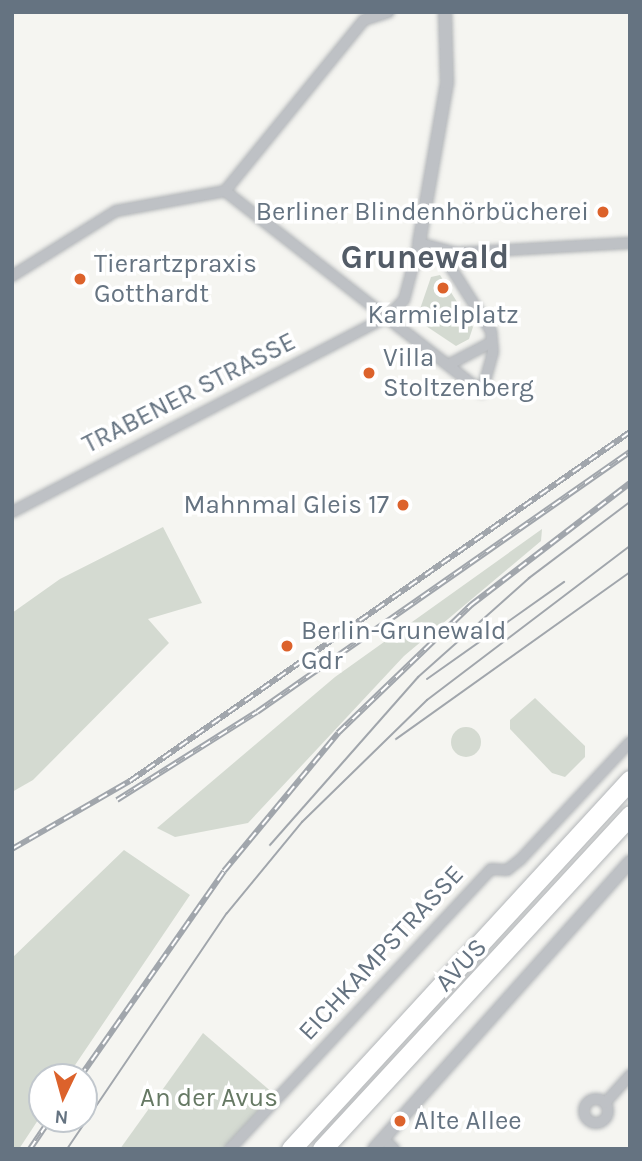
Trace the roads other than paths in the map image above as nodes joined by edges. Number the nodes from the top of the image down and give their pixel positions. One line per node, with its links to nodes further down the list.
1 (389, 12): 3 (street)
2 (445, 12): 4 (street)
3 (225, 191): 7 (street); 8 (street)
4 (419, 243): 6 (street); 8 (street)
5 (630, 243): 6 (street)
6 (440, 252): 9 (street)
7 (12, 275)
8 (387, 317): 10 (street); 11 (street, TRABENER STRASSE)
9 (492, 342): 10 (street); 10 (street)
10 (450, 364)
11 (12, 512)
12 (630, 742): 19 (street, EICHKAMPSTRASSE)
13 (630, 780): 20 (highway, AVUS)
14 (630, 815): 21 (highway, AVUS)
15 (630, 862): 18 (street)
16 (630, 1075): 17 (street)
17 (604, 1102)
18 (379, 1144): 22 (street)
19 (230, 1149)
20 (291, 1149)
21 (322, 1149)
22 (394, 1149)

